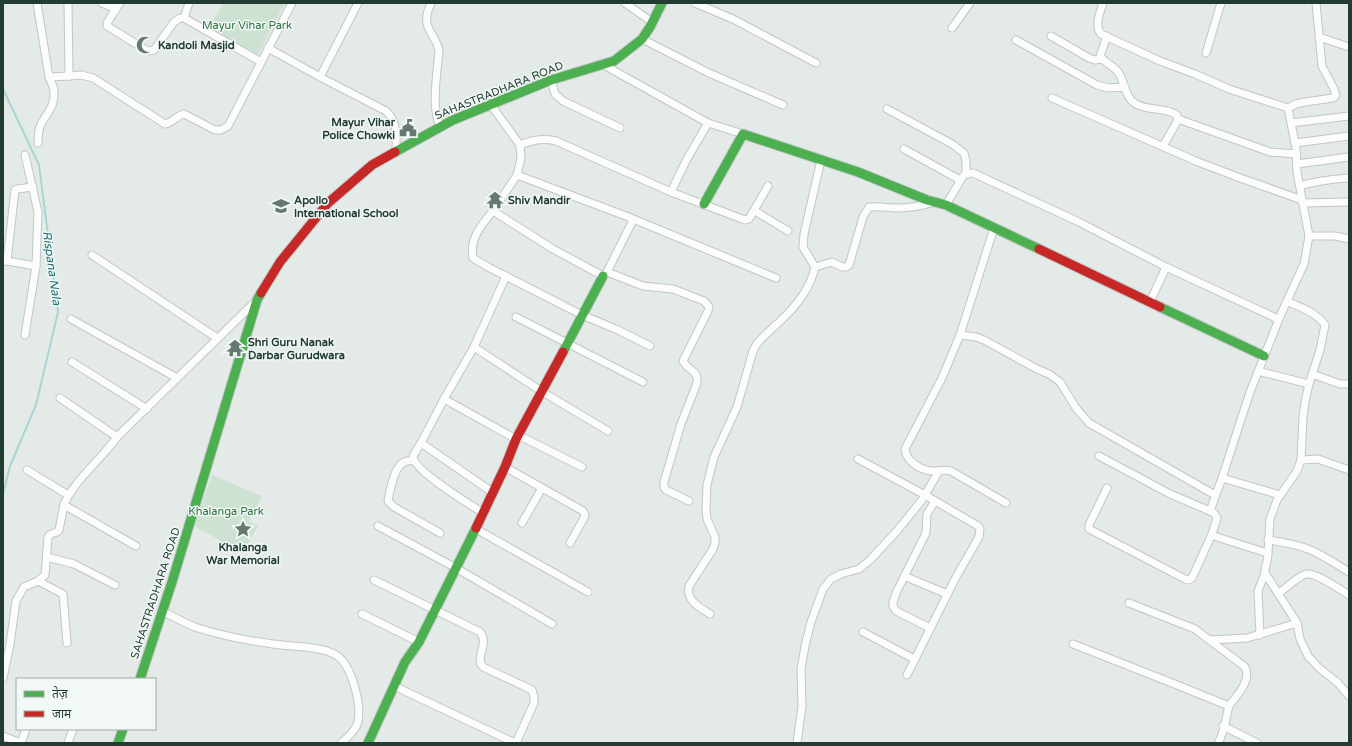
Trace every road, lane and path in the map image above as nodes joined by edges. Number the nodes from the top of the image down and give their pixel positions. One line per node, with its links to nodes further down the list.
1 (37, 3): 32 (street)
2 (68, 3): 31 (street)
3 (102, 3): 15 (street)
4 (190, 3): 16 (street)
5 (292, 3): 25 (street)
6 (358, 3): 33 (street)
7 (431, 3): 45 (street)
8 (625, 3): 17 (street)
9 (662, 3): 17 (street, SAHASTRADHARA ROAD)
10 (695, 3): 29 (street)
11 (970, 3): 18 (street)
12 (1103, 3): 20 (street)
13 (1221, 3): 26 (street)
14 (1316, 3): 21 (street)
15 (118, 6): 16 (street)
16 (184, 18): 28 (street)
17 (652, 22): 22 (street, SAHASTRADHARA ROAD)
18 (952, 28)
19 (1051, 36): 27 (street)
20 (1107, 36): 27 (street); 39 (street)
21 (1319, 37): 24 (street); 39 (street)
22 (642, 39): 30 (street, SAHASTRADHARA ROAD); 38 (street)
23 (1016, 40): 35 (street)
24 (1349, 47)
25 (268, 48): 28 (street); 33 (street)
26 (1206, 53)
27 (1102, 59): 35 (street)
28 (261, 62): 31 (street)
29 (816, 63)
30 (602, 64): 34 (street, SAHASTRADHARA ROAD); 43 (street)
31 (69, 76): 32 (street)
32 (49, 77): 49 (street)
33 (320, 77): 54 (street)
34 (551, 80): 37 (street, SAHASTRADHARA ROAD); 46 (street)
35 (1125, 88): 42 (street)
36 (1052, 98): 52 (street)
37 (491, 105): 45 (street, SAHASTRADHARA ROAD); 51 (street)
38 (783, 105)
39 (1288, 108): 44 (street)
40 (888, 109): 60 (street)
41 (1349, 116): 44 (street)
42 (1178, 119): 52 (street); 55 (street)
43 (708, 123): 47 (street); 67 (street)
44 (1291, 123): 50 (street)
45 (440, 127): 54 (street, SAHASTRADHARA ROAD)
46 (620, 128)
47 (743, 134): 58 (street); 71 (street)
48 (1349, 136): 50 (street)
49 (38, 143)
50 (1295, 143): 55 (street)
51 (520, 145): 61 (street); 67 (street)
52 (1163, 146): 69 (street)
53 (904, 149): 63 (street)
54 (396, 151): 88 (street, SAHASTRADHARA ROAD)
55 (1297, 154): 59 (street)
56 (25, 155): 66 (street)
57 (1349, 157): 59 (street)
58 (821, 160): 68 (street); 83 (street)
59 (1297, 164): 65 (street)
60 (966, 174): 63 (street); 84 (street)
61 (517, 175): 73 (street); 75 (street)
62 (1349, 178): 65 (street)
63 (960, 180): 72 (street)
64 (768, 186): 74 (street)
65 (1300, 186): 69 (street)
66 (33, 187): 81 (street); 82 (street)
67 (671, 192): 71 (street)
68 (934, 202): 72 (street); 83 (street)
69 (1303, 202): 70 (street); 78 (street)
70 (1349, 202)
71 (704, 204): 74 (street)
72 (946, 205): 76 (street)
73 (493, 211): 85 (street); 86 (street)
74 (755, 211): 77 (street)
75 (633, 220): 85 (street); 87 (street)
76 (994, 228): 90 (street); 96 (street)
77 (788, 231)
78 (1309, 236): 79 (street); 89 (street)
79 (1349, 238)
80 (92, 255): 97 (street)
81 (5, 261): 82 (street)
82 (36, 266): 95 (street)
83 (815, 267): 165 (street)
84 (1166, 267): 90 (street); 94 (street)
85 (605, 274): 91 (street); 134 (street)
86 (506, 276): 91 (street); 100 (street)
87 (776, 278)
88 (257, 300): 97 (street); 162 (street, SAHASTRADHARA ROAD)
89 (1287, 301): 94 (street); 104 (street)
90 (1150, 302): 101 (street)
91 (582, 315): 98 (street); 99 (street)
92 (516, 317): 98 (street)
93 (71, 319): 105 (street)
94 (1278, 319): 101 (street)
95 (26, 335)
96 (960, 335): 125 (street); 132 (street)
97 (217, 338): 105 (street)
98 (567, 343): 106 (street); 109 (street)
99 (650, 346)
100 (474, 347): 109 (street); 111 (street)
101 (1264, 356): 103 (street)
102 (72, 362): 112 (street)
103 (1258, 371): 107 (street); 126 (street)
104 (1312, 374): 107 (street); 108 (street)
105 (177, 378): 112 (street)
106 (643, 382)
107 (1309, 384): 120 (street)
108 (1349, 384)
109 (541, 391): 113 (street); 115 (street)
110 (60, 398): 114 (street)
111 (444, 399): 115 (street); 116 (street)
112 (147, 409): 114 (street)
113 (608, 430)
114 (117, 437): 130 (street)
115 (517, 437): 121 (street); 122 (street)
116 (421, 443): 119 (street); 129 (street)
117 (1098, 456): 138 (street)
118 (858, 459): 131 (street)
119 (414, 460): 139 (street); 143 (street)
120 (1301, 460): 124 (street); 133 (street)
121 (505, 467): 127 (street); 129 (street)
122 (582, 467)
123 (27, 470): 130 (street)
124 (1349, 470)
125 (939, 471): 131 (street); 136 (street)
126 (1222, 478): 132 (street); 133 (street)
127 (542, 488): 140 (street); 146 (street)
128 (1107, 488): 144 (street)
129 (492, 492): 139 (street)
130 (68, 495): 137 (street)
131 (925, 495): 135 (street); 194 (street)
132 (1216, 495): 138 (street)
133 (1280, 496): 145 (street)
134 (689, 501)
135 (935, 501): 153 (street); 158 (street)
136 (1006, 503)
137 (64, 505): 147 (street); 149 (street)
138 (1210, 511): 144 (street)
139 (483, 513): 142 (street)
140 (522, 523)
141 (378, 526): 150 (street)
142 (476, 529): 150 (street); 157 (street)
143 (440, 533)
144 (1212, 534): 148 (street)
145 (1268, 540): 148 (street); 151 (street)
146 (570, 543)
147 (136, 546)
148 (1268, 554): 152 (street)
149 (47, 557): 155 (street); 156 (street)
150 (456, 568): 163 (street); 167 (street)
151 (1349, 572)
152 (1265, 573): 159 (street); 170 (street)
153 (904, 576): 158 (street); 168 (street)
154 (374, 580): 163 (street)
155 (38, 581): 173 (street); 177 (street)
156 (116, 585)
157 (588, 592)
158 (947, 594): 168 (street)
159 (1278, 594): 160 (street); 166 (street)
160 (1349, 594)
161 (1129, 603): 171 (street)
162 (162, 611): 178 (street, SAHASTRADHARA ROAD); 191 (street)
163 (434, 611): 172 (street); 193 (street)
164 (362, 614): 172 (street)
165 (710, 614)
166 (1297, 623): 170 (street); 180 (street)
167 (552, 624)
168 (930, 628): 175 (street)
169 (863, 632): 175 (street)
170 (1260, 635): 171 (street)
171 (1210, 640): 181 (street)
172 (419, 642): 179 (street)
173 (67, 643)
174 (1073, 644): 181 (street)
175 (914, 659): 176 (street)
176 (907, 675)
177 (3, 678)
178 (140, 678)
179 (394, 686): 192 (street); 193 (street)
180 (1349, 696)
181 (1228, 706): 182 (street)
182 (1223, 726): 195 (street); 196 (street)
183 (26, 730): 188 (street)
184 (72, 730): 189 (street)
185 (123, 730): 190 (street)
186 (3, 736): 187 (street)
187 (10, 741): 188 (street)
188 (21, 743)
189 (68, 743)
190 (118, 743)
191 (341, 743)
192 (368, 743)
193 (515, 743)
194 (797, 743)
195 (1218, 743)
196 (1257, 743)

